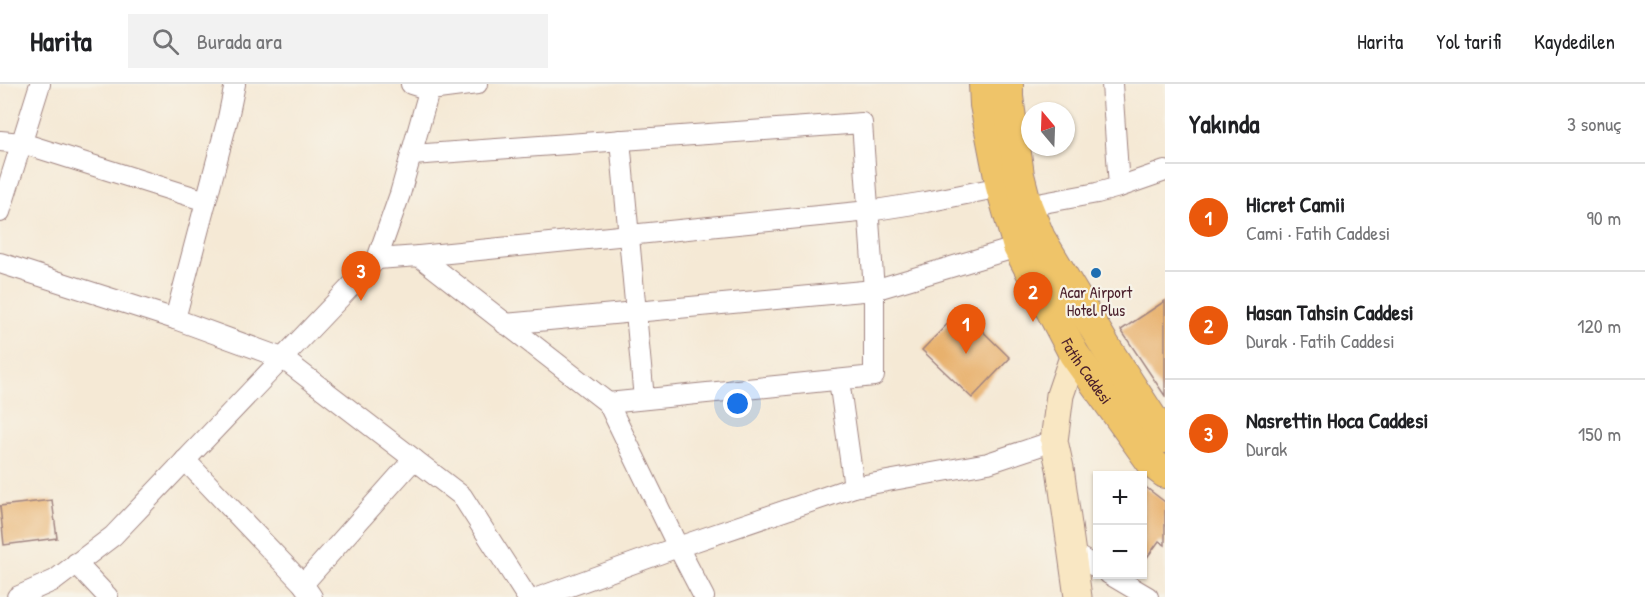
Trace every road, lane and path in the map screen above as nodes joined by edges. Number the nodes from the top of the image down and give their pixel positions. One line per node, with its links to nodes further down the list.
1 (40, 84): 11 (street)
2 (235, 84): 16 (street)
3 (411, 84): 8 (street)
4 (477, 84): 8 (street)
5 (984, 84): 14 (main road, Fatih Caddesi)
6 (1008, 84): 17 (main road, Fatih Caddesi)
7 (1112, 84): 15 (street)
8 (431, 87): 12 (street)
9 (620, 140): 12 (street); 18 (street); 20 (street)
10 (0, 141): 11 (street)
11 (22, 143): 16 (street); 19 (street)
12 (412, 155): 23 (street)
13 (1165, 171): 15 (street)
14 (1001, 187): 18 (street); 21 (main road, Fatih Caddesi)
15 (1119, 187): 17 (street)
16 (206, 201): 27 (street)
17 (1027, 206): 35 (main road, Fatih Caddesi)
18 (869, 211): 20 (street); 25 (street)
19 (0, 212)
20 (629, 235): 22 (street); 26 (street)
21 (1018, 247): 25 (street); 29 (main road, Fatih Caddesi)
22 (419, 256): 23 (street); 28 (street)
23 (377, 259): 30 (street)
24 (0, 263): 27 (street)
25 (874, 290): 26 (street); 31 (street)
26 (636, 311): 28 (street); 32 (street)
27 (175, 319): 30 (street)
28 (505, 324): 33 (street)
29 (1074, 354): 34 (street); 35 (main road, Fatih Caddesi)
30 (282, 358): 36 (street); 37 (street)
31 (839, 380): 32 (street); 38 (street)
32 (644, 399): 33 (street)
33 (608, 403): 39 (street)
34 (1054, 441): 38 (street); 40 (street)
35 (1162, 454)
36 (414, 459): 44 (street); 47 (street)
37 (185, 460): 41 (street); 44 (street)
38 (854, 488): 39 (street)
39 (678, 547): 48 (street); 49 (street)
40 (1072, 553): 42 (street); 50 (street)
41 (76, 563): 45 (street); 46 (street)
42 (1093, 565)
43 (1117, 579): 51 (street)
44 (308, 591)
45 (17, 597)
46 (108, 597)
47 (527, 597)
48 (540, 597)
49 (704, 597)
50 (1078, 597)
51 (1148, 597)

